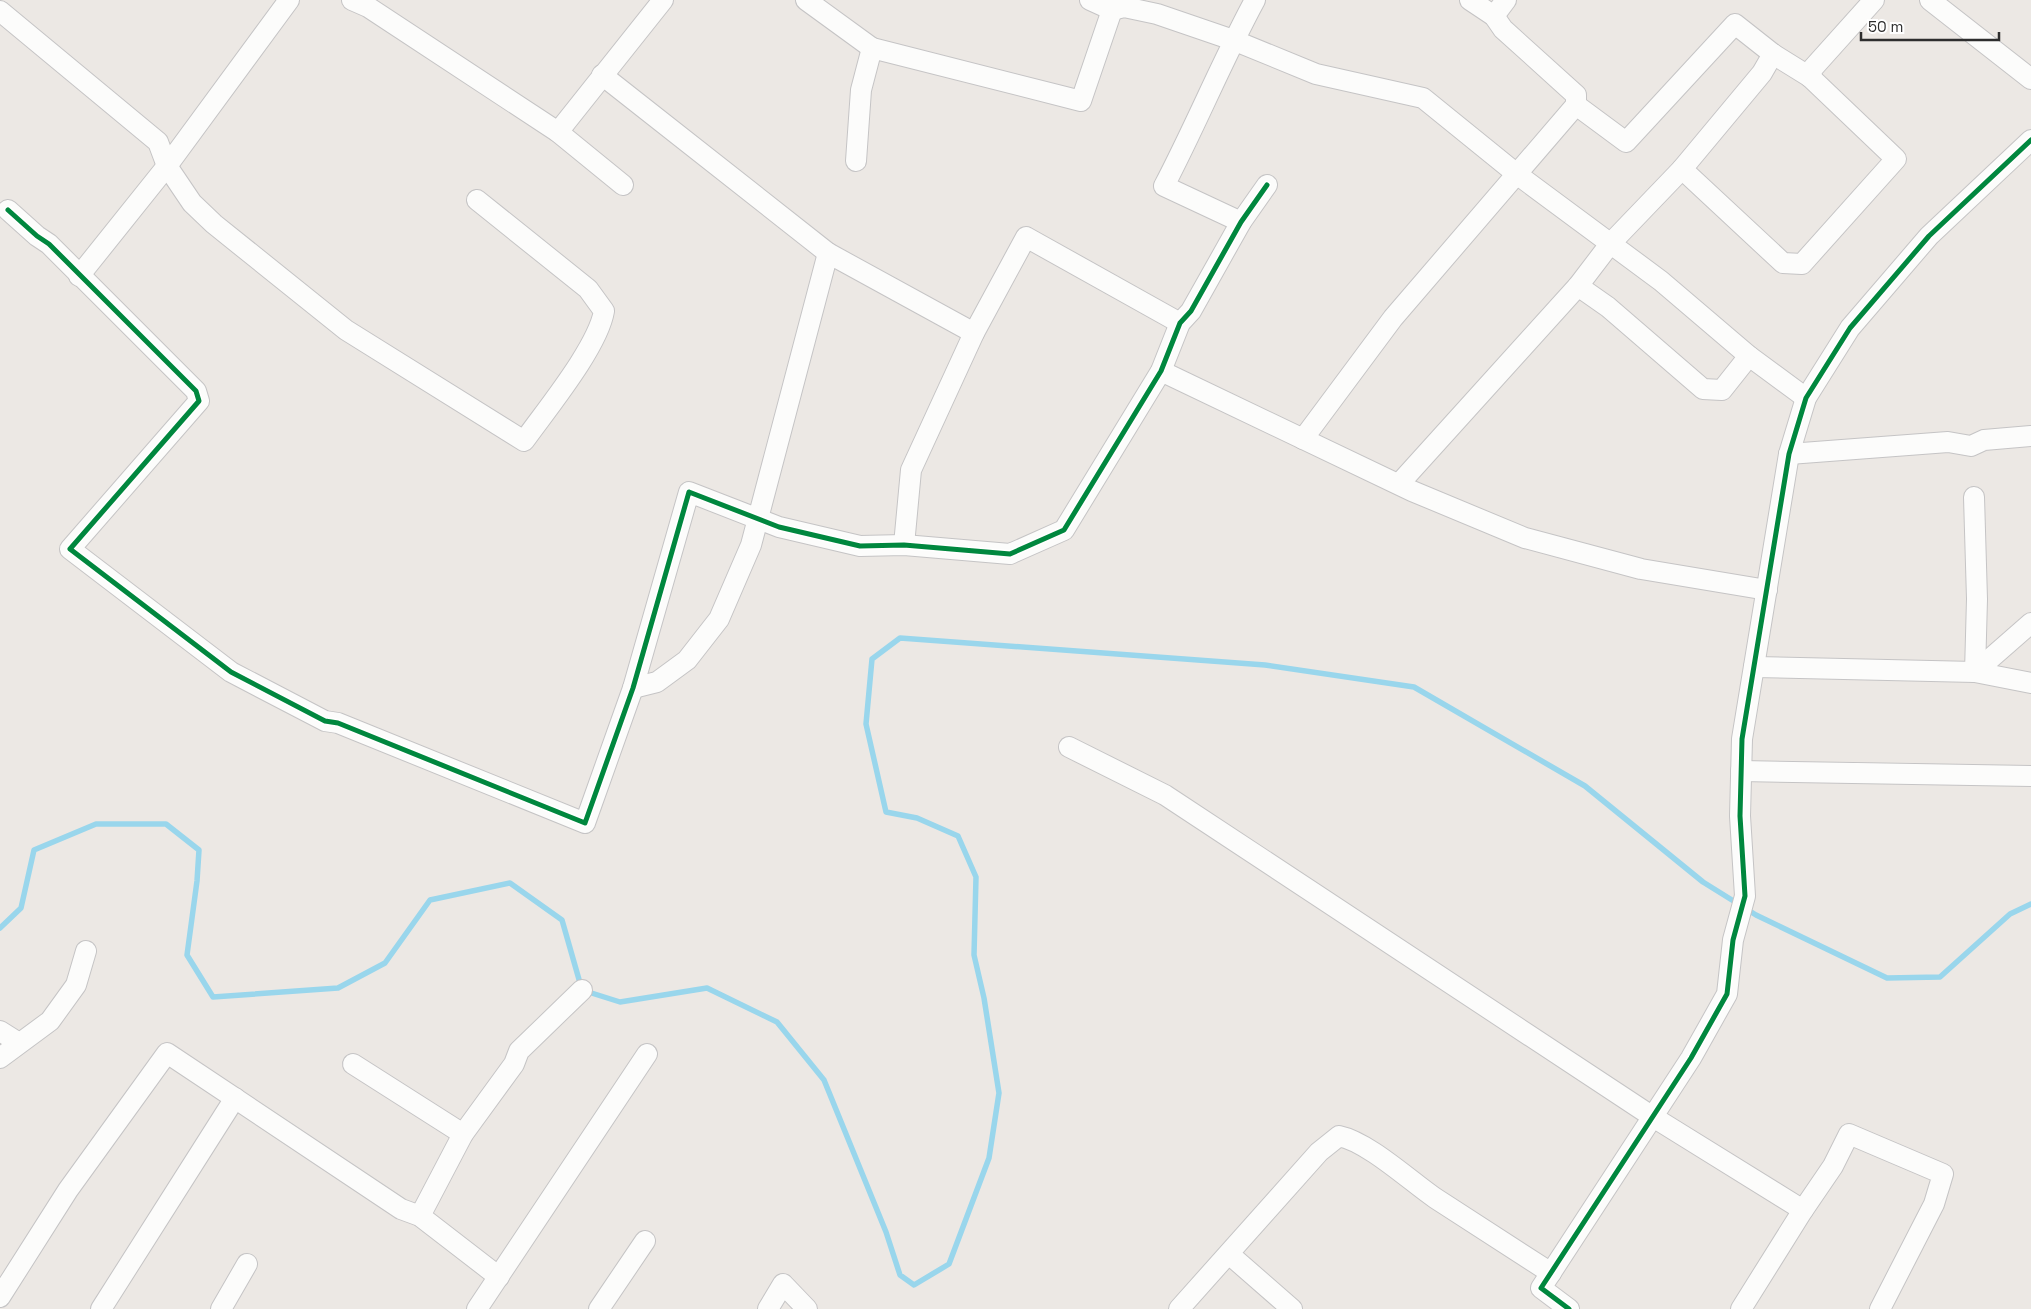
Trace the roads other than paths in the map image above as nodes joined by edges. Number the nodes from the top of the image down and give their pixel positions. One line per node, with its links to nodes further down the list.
1 (289, 0): 23 (street)
2 (352, 0): 20 (street)
3 (663, 0): 16 (street)
4 (806, 0): 14 (street)
5 (1090, 0): 11 (street)
6 (1255, 0): 13 (street)
7 (1470, 0): 10 (street)
8 (1874, 0): 17 (street)
9 (1930, 0): 18 (street)
10 (1500, 8): 19 (street)
11 (1112, 10): 13 (street); 14 (street)
12 (0, 11): 23 (street)
13 (1233, 40): 25 (street); 30 (street)
14 (872, 48): 22 (street)
15 (1773, 54): 17 (street); 19 (street); 24 (street)
16 (602, 75): 20 (street); 32 (street)
17 (1810, 77): 24 (street)
18 (2031, 79)
19 (1576, 105): 25 (street)
20 (558, 132): 26 (street)
21 (2031, 140): 39 (street)
22 (856, 160)
23 (167, 166): 28 (street); 33 (street)
24 (1682, 169): 31 (street)
25 (1518, 175): 31 (street); 41 (street)
26 (623, 185)
27 (1266, 185): 30 (street)
28 (477, 200)
29 (8, 210): 33 (street)
30 (1240, 222): 35 (street)
31 (1610, 244): 34 (street); 37 (street)
32 (828, 253): 36 (street); 45 (street)
33 (79, 276): 52 (street)
34 (1578, 286): 37 (street); 43 (street)
35 (1180, 323): 36 (street); 38 (street)
36 (974, 333): 46 (street)
37 (1750, 356): 39 (street)
38 (1161, 371): 41 (street); 46 (street)
39 (1806, 398): 42 (street)
40 (2031, 436): 42 (street)
41 (1303, 439): 43 (street)
42 (1789, 454): 47 (street)
43 (1399, 484): 47 (street)
44 (1974, 497): 50 (street)
45 (758, 518): 46 (street); 52 (street); 52 (street)
46 (904, 545)
47 (1767, 590): 49 (street)
48 (2031, 623): 50 (street)
49 (1754, 667): 50 (street); 54 (street)
50 (1975, 672): 51 (street)
51 (2031, 682)
52 (634, 688)
53 (1069, 747): 64 (street)
54 (1741, 771): 55 (street); 64 (street)
55 (2031, 776)
56 (86, 951): 59 (street)
57 (582, 990): 65 (street)
58 (0, 1031): 59 (street)
59 (19, 1043): 61 (street)
60 (647, 1054): 72 (street)
61 (0, 1058)
62 (354, 1064): 65 (street)
63 (236, 1098): 67 (street); 73 (street); 74 (street)
64 (1653, 1117): 66 (street); 71 (street)
65 (463, 1134): 67 (street)
66 (1803, 1210): 83 (street); 84 (street)
67 (420, 1216): 72 (street)
68 (645, 1241): 77 (street)
69 (1229, 1254): 71 (street); 80 (street); 81 (street)
70 (247, 1264): 75 (street)
71 (1551, 1273): 82 (street)
72 (499, 1277): 76 (street)
73 (4, 1284)
74 (101, 1309)
75 (221, 1309)
76 (477, 1309)
77 (599, 1309)
78 (768, 1309): 79 (street)
79 (807, 1309)
80 (1179, 1309)
81 (1292, 1309)
82 (1569, 1309)
83 (1741, 1309)
84 (1880, 1309)

